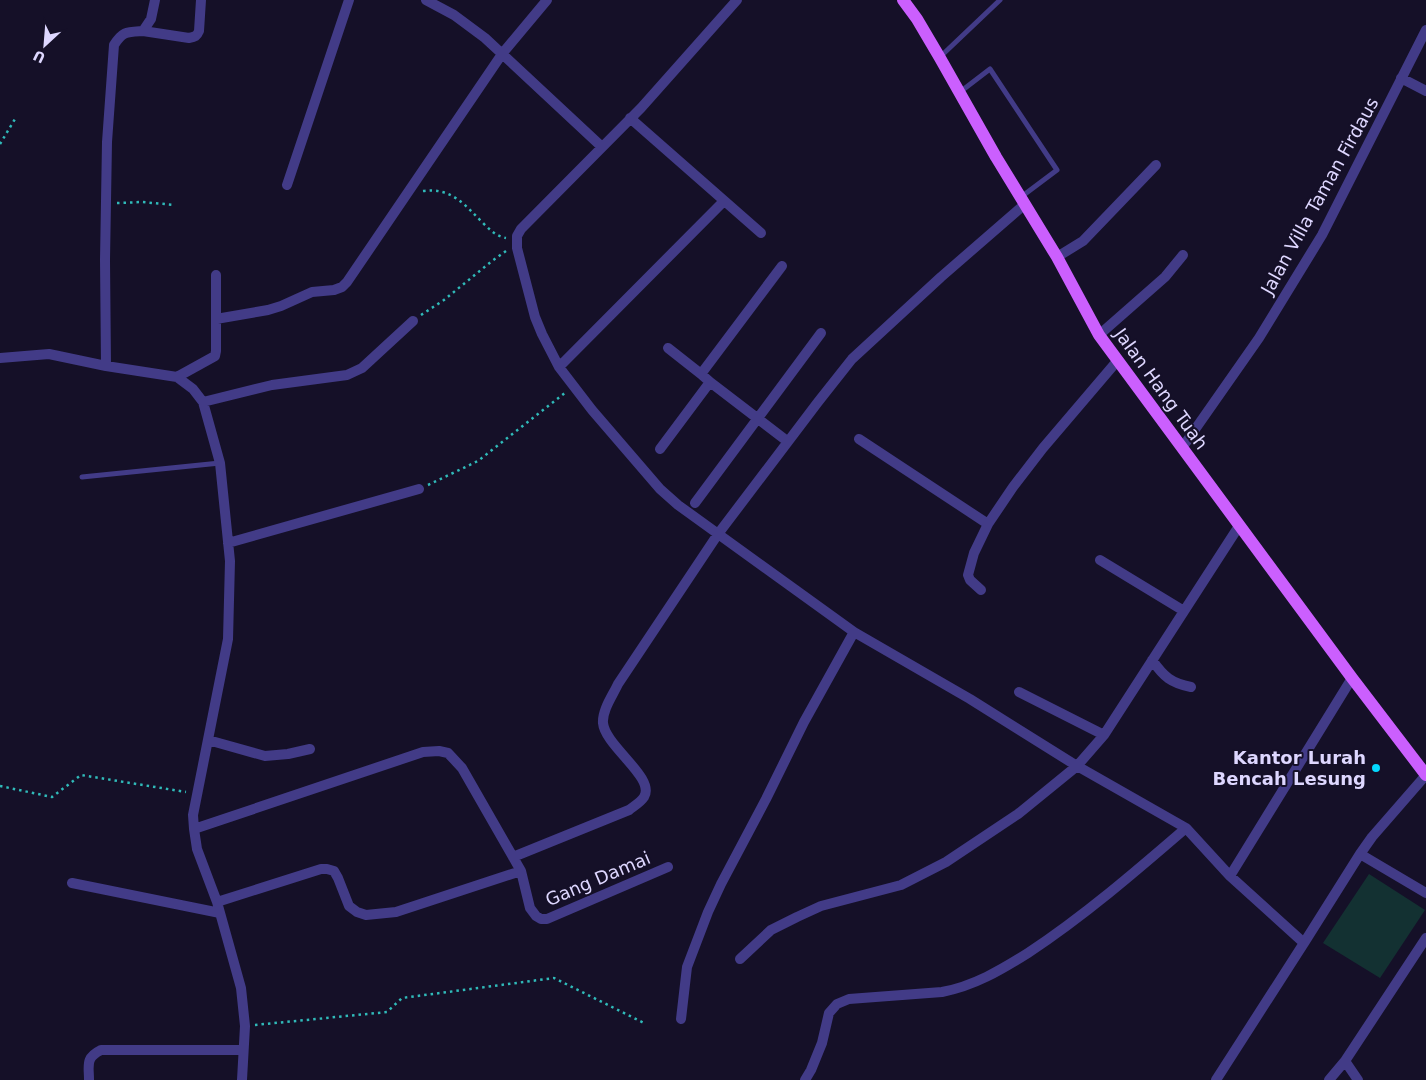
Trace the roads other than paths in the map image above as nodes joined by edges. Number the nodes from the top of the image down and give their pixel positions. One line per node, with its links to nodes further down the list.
1 (155, 0): 10 (street)
2 (201, 0): 10 (street)
3 (349, 0): 19 (street)
4 (426, 0): 11 (street)
5 (546, 0): 11 (street)
6 (737, 0): 16 (street)
7 (903, 0): 12 (main road, Jalan Hang Tuah)
8 (1000, 0): 12 (lane)
9 (1426, 30): 13 (street, Jalan Villa Taman Firdaus)
10 (143, 31): 34 (street)
11 (502, 54): 17 (street); 27 (street)
12 (940, 58): 15 (main road, Jalan Hang Tuah)
13 (1401, 78): 14 (street); 43 (street, Jalan Villa Taman Firdaus)
14 (1426, 91)
15 (960, 92): 21 (main road, Jalan Hang Tuah); 21 (lane)
16 (630, 118): 17 (street); 20 (street)
17 (602, 147): 35 (street)
18 (1156, 165): 24 (street)
19 (287, 185)
20 (724, 201): 22 (street); 35 (street)
21 (1023, 201): 24 (main road, Jalan Hang Tuah); 42 (street)
22 (761, 233)
23 (1183, 254): 30 (street)
24 (1057, 258): 30 (main road, Jalan Hang Tuah)
25 (782, 266): 36 (street)
26 (216, 275): 27 (street)
27 (216, 319): 37 (street)
28 (413, 321): 39 (street)
29 (821, 333): 40 (street)
30 (1099, 334): 33 (main road, Jalan Hang Tuah)
31 (668, 348): 36 (street)
32 (0, 358): 34 (street)
33 (1118, 360): 43 (main road, Jalan Hang Tuah); 49 (street)
34 (106, 366): 37 (street)
35 (559, 367): 51 (street)
36 (701, 374): 38 (street)
37 (177, 377): 39 (street)
38 (710, 382): 40 (street); 44 (street)
39 (203, 402): 45 (street)
40 (758, 418): 42 (street); 48 (street)
41 (859, 439): 49 (street)
42 (787, 441): 51 (street)
43 (1182, 448): 50 (main road, Jalan Hang Tuah)
44 (660, 449)
45 (220, 463): 46 (lane); 52 (street)
46 (82, 477)
47 (419, 490): 52 (street)
48 (695, 503)
49 (988, 524): 54 (street)
50 (1240, 526): 55 (street); 58 (main road, Jalan Hang Tuah)
51 (718, 534): 56 (street); 69 (street)
52 (228, 543): 62 (street)
53 (1100, 560): 55 (street)
54 (981, 590)
55 (1184, 611): 57 (street)
56 (854, 632): 64 (street); 80 (street)
57 (1152, 660): 59 (street); 61 (street)
58 (1352, 678): 65 (main road, Jalan Hang Tuah); 72 (street)
59 (1191, 687)
60 (1019, 692): 61 (street)
61 (1104, 735): 64 (street)
62 (208, 740): 63 (street); 67 (street)
63 (310, 749)
64 (1077, 766): 66 (street); 79 (street)
65 (1426, 775): 68 (street)
66 (1186, 828): 72 (street); 85 (street)
67 (194, 829): 69 (street); 75 (street)
68 (1360, 854): 74 (street); 78 (street)
69 (513, 857): 71 (street)
70 (668, 867): 71 (street, Gang Damai)
71 (521, 871): 75 (street)
72 (1230, 876): 78 (street)
73 (72, 883): 76 (street)
74 (1426, 894)
75 (217, 902): 76 (street)
76 (220, 913): 81 (street)
77 (1426, 938): 82 (street)
78 (1304, 943): 86 (street)
79 (740, 959)
80 (681, 1019)
81 (244, 1050): 83 (street); 84 (street)
82 (1345, 1061): 87 (street); 88 (street)
83 (89, 1080)
84 (242, 1080)
85 (805, 1080)
86 (1216, 1080)
87 (1329, 1080)
88 (1358, 1080)

